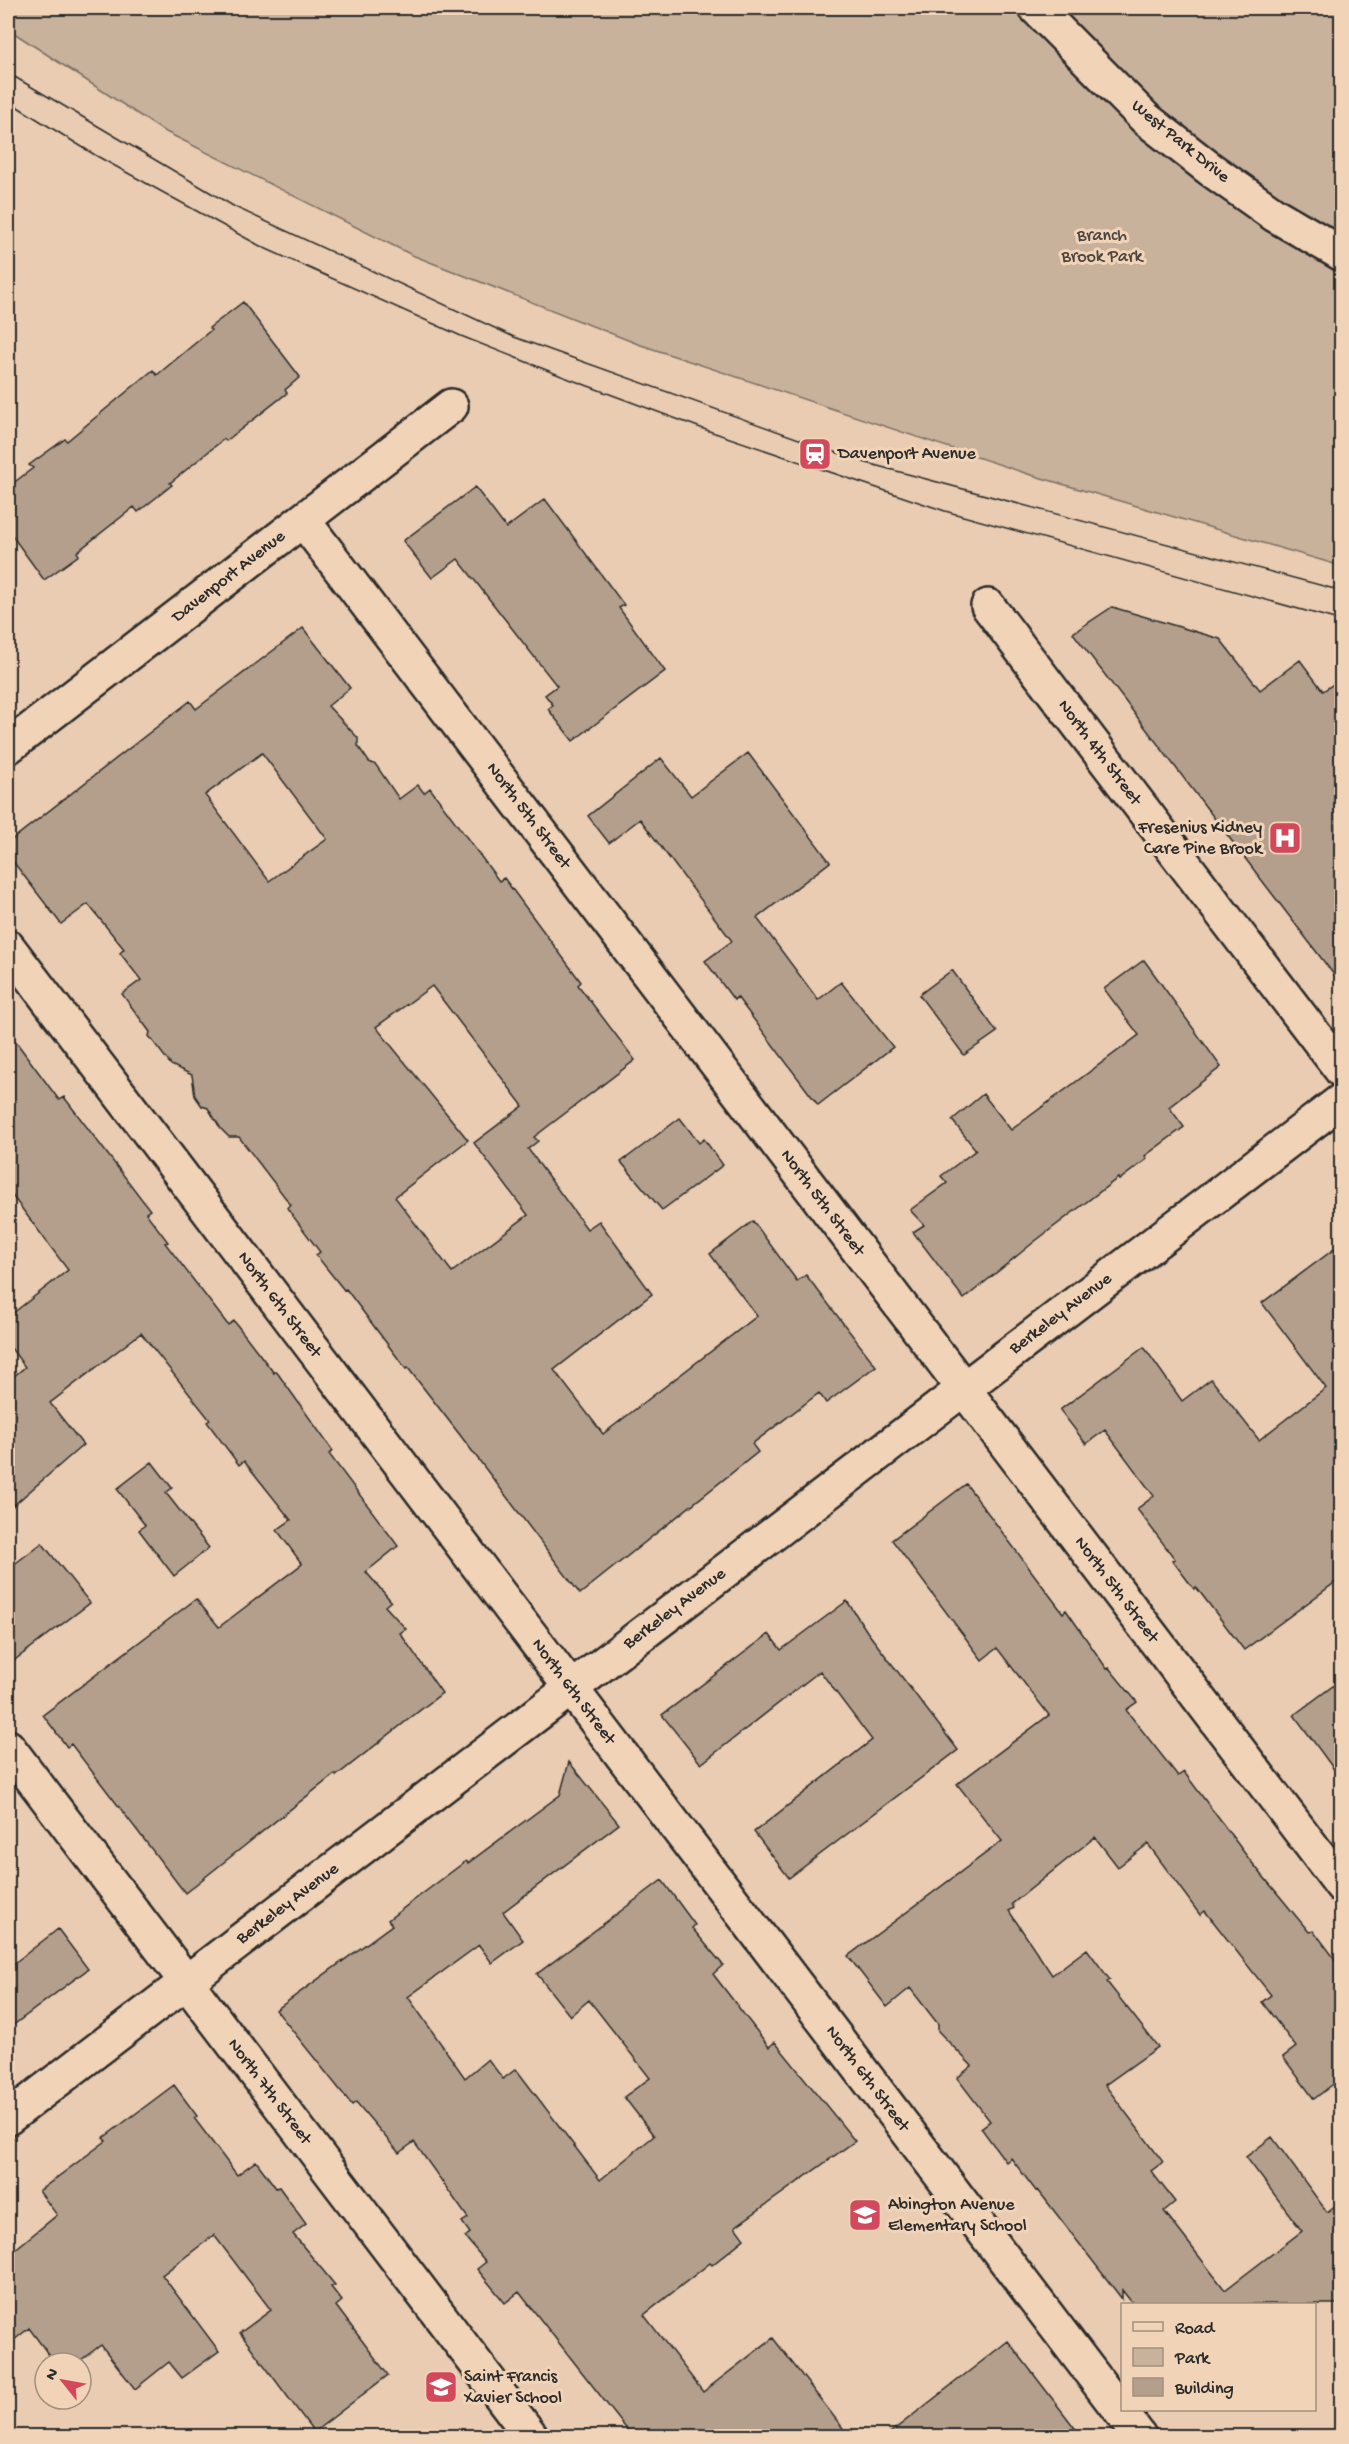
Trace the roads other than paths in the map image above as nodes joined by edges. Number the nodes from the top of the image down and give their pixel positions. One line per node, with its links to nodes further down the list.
1 (1036, 8): 2 (street, West Park Drive)
2 (1341, 254)
3 (451, 406): 4 (street, Davenport Avenue)
4 (303, 520): 6 (street, Davenport Avenue); 10 (street, North 5th Street)
5 (988, 606): 8 (street, North 4th Street)
6 (8, 747)
7 (8, 947): 11 (street, North 6th Street)
8 (1341, 1071)
9 (1341, 1100): 10 (street, Berkeley Avenue)
10 (963, 1389): 11 (street, Berkeley Avenue); 13 (street, North 5th Street)
11 (571, 1689): 14 (street, Berkeley Avenue); 17 (street, North 6th Street)
12 (8, 1747): 14 (street, North 7th Street)
13 (1341, 1886)
14 (186, 1982): 15 (street, Berkeley Avenue); 16 (street, North 7th Street)
15 (8, 2118)
16 (531, 2436)
17 (1139, 2436)

